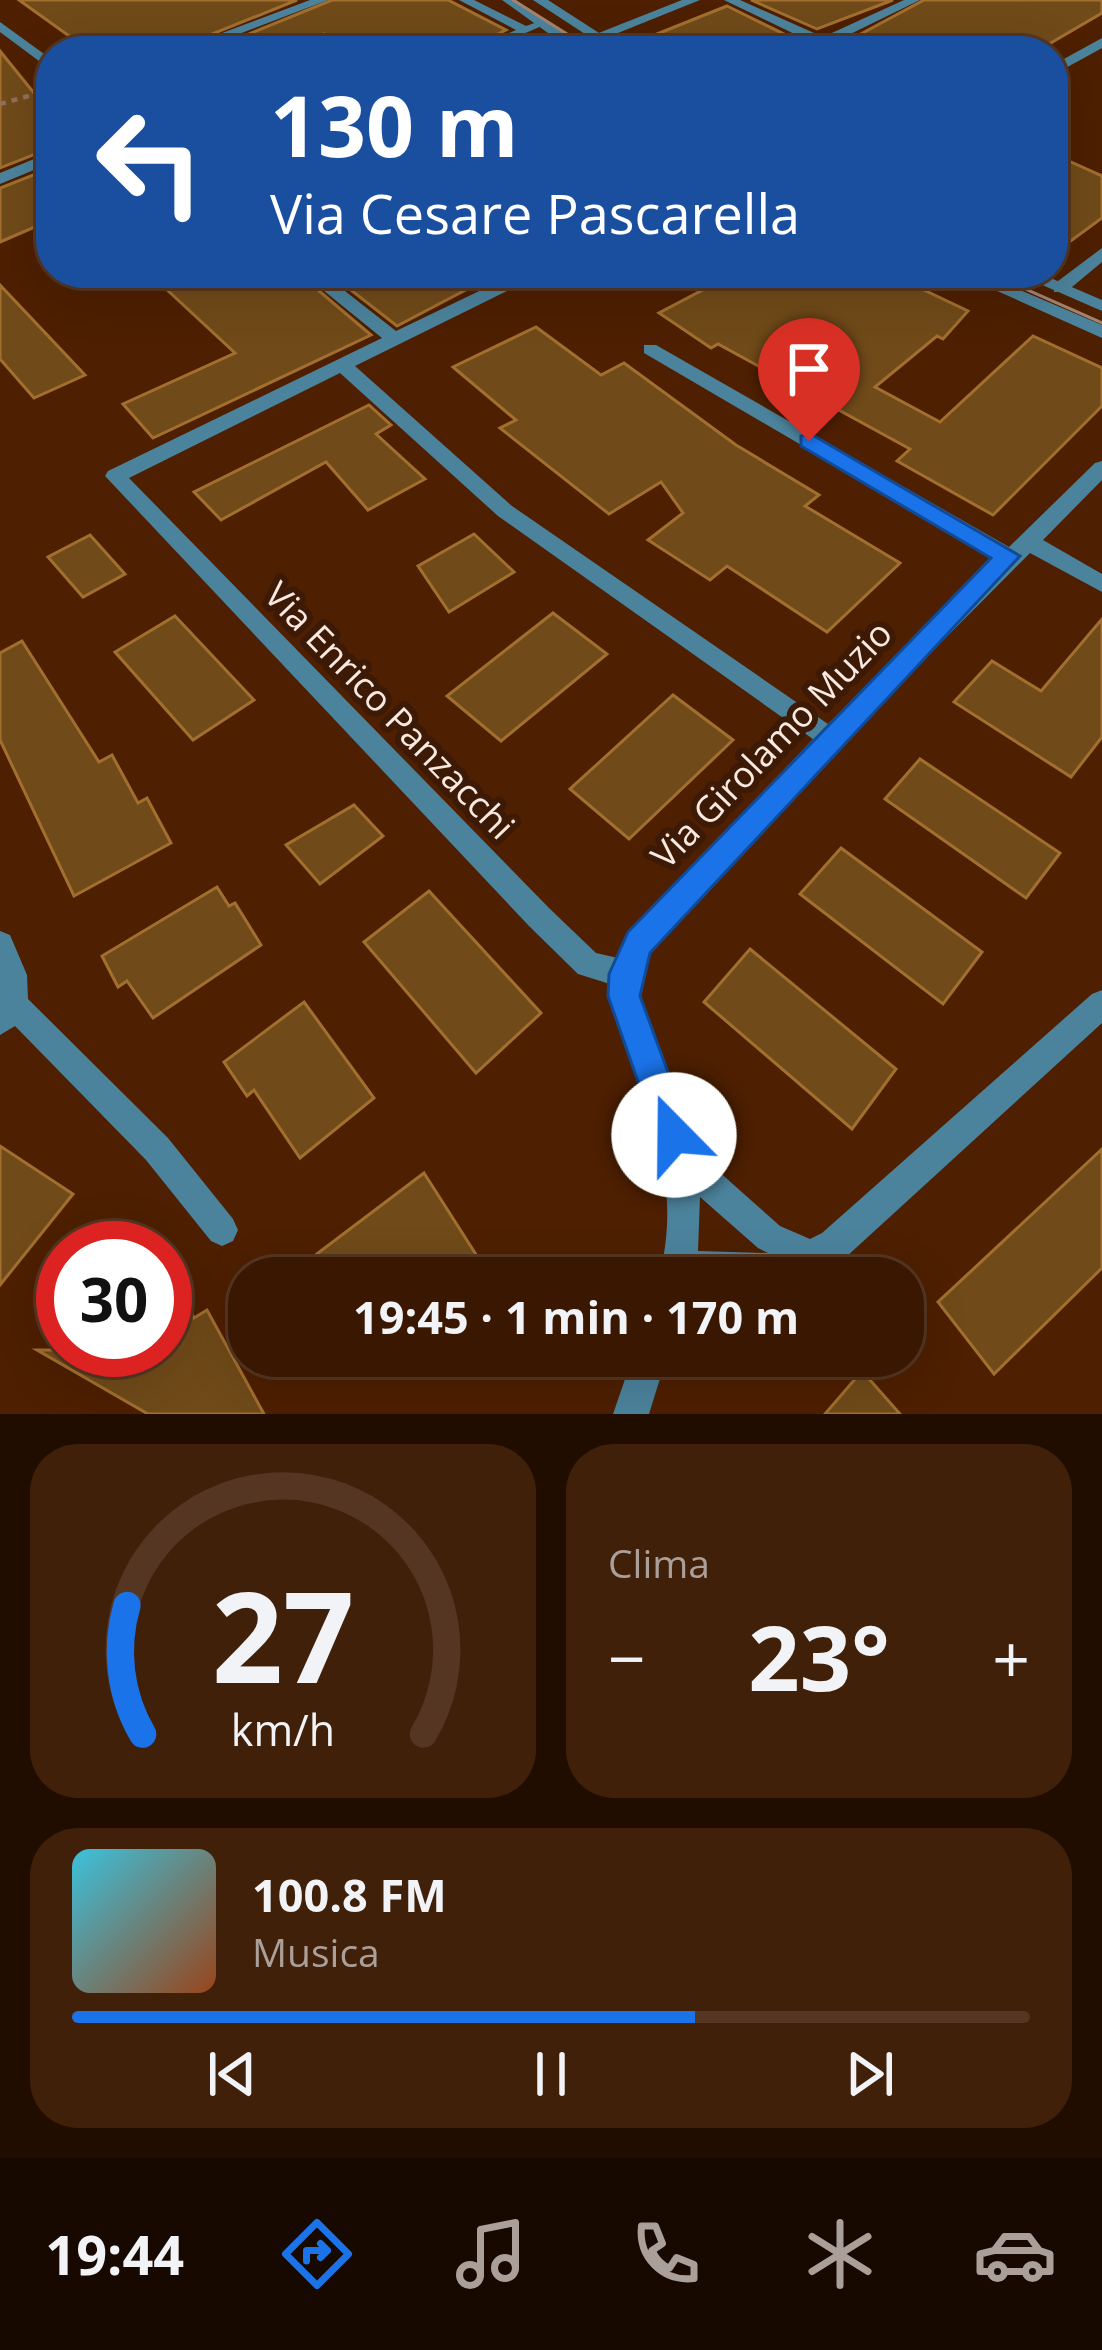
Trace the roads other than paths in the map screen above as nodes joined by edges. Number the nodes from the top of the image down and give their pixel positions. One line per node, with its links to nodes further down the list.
1 (322, 0): 11 (street)
2 (465, 0): 10 (lane)
3 (508, 0): 8 (street)
4 (539, 0): 14 (street)
5 (694, 0): 14 (street)
6 (730, 0): 15 (street)
7 (914, 0): 16 (street)
8 (543, 23): 10 (lane); 13 (street)
9 (0, 26): 18 (street)
10 (525, 30): 12 (lane)
11 (222, 36)
12 (510, 36)
13 (561, 36)
14 (598, 36)
15 (809, 36)
16 (839, 36)
17 (1100, 44): 19 (street)
18 (36, 54)
19 (1068, 62)
20 (36, 163): 21 (street)
21 (0, 179)
22 (1102, 253): 23 (street)
23 (1068, 281)
24 (330, 288): 30 (street)
25 (500, 288): 30 (street)
26 (1001, 288): 29 (street)
27 (1060, 288): 28 (street)
28 (1102, 306)
29 (1102, 332)
30 (393, 338): 32 (street)
31 (650, 349): 34 (street)
32 (340, 364): 36 (street); 38 (street, Via Enrico Panzacchi)
33 (1102, 468): 34 (street, Via Girolamo Muzio)
34 (1018, 549): 35 (street); 36 (street, Via Girolamo Muzio)
35 (1102, 584)
36 (830, 738): 38 (street, Via Girolamo Muzio)
37 (0, 944): 40 (street)
38 (625, 974): 41 (street)
39 (1102, 1004): 43 (street)
40 (7, 1013): 42 (street)
41 (681, 1158): 43 (street); 44 (street)
42 (222, 1230)
43 (813, 1256)
44 (680, 1257)
45 (643, 1377): 46 (street)
46 (631, 1414)

